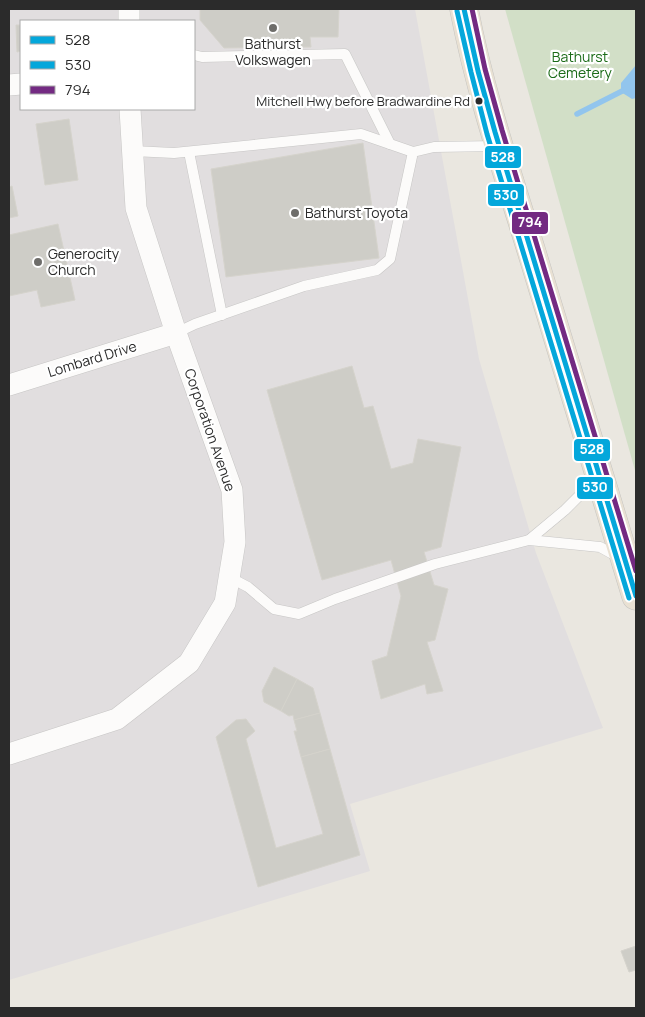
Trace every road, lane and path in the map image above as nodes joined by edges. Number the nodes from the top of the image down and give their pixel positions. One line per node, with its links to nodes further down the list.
1 (464, 9): 5 (highway)
2 (195, 55): 4 (lane)
3 (130, 110): 6 (street, Corporation Avenue)
4 (390, 144): 7 (lane); 8 (lane)
5 (498, 146): 8 (lane); 12 (highway)
6 (133, 151): 7 (lane); 10 (street, Corporation Avenue)
7 (189, 152): 9 (lane)
8 (413, 152): 9 (lane)
9 (222, 315): 10 (lane)
10 (176, 333): 11 (street, Lombard Drive); 15 (street, Corporation Avenue)
11 (9, 385)
12 (600, 476): 13 (lane); 14 (highway)
13 (528, 540): 14 (lane); 15 (lane)
14 (625, 561): 16 (highway)
15 (229, 577): 17 (street, Corporation Avenue)
16 (636, 596)
17 (9, 754)

